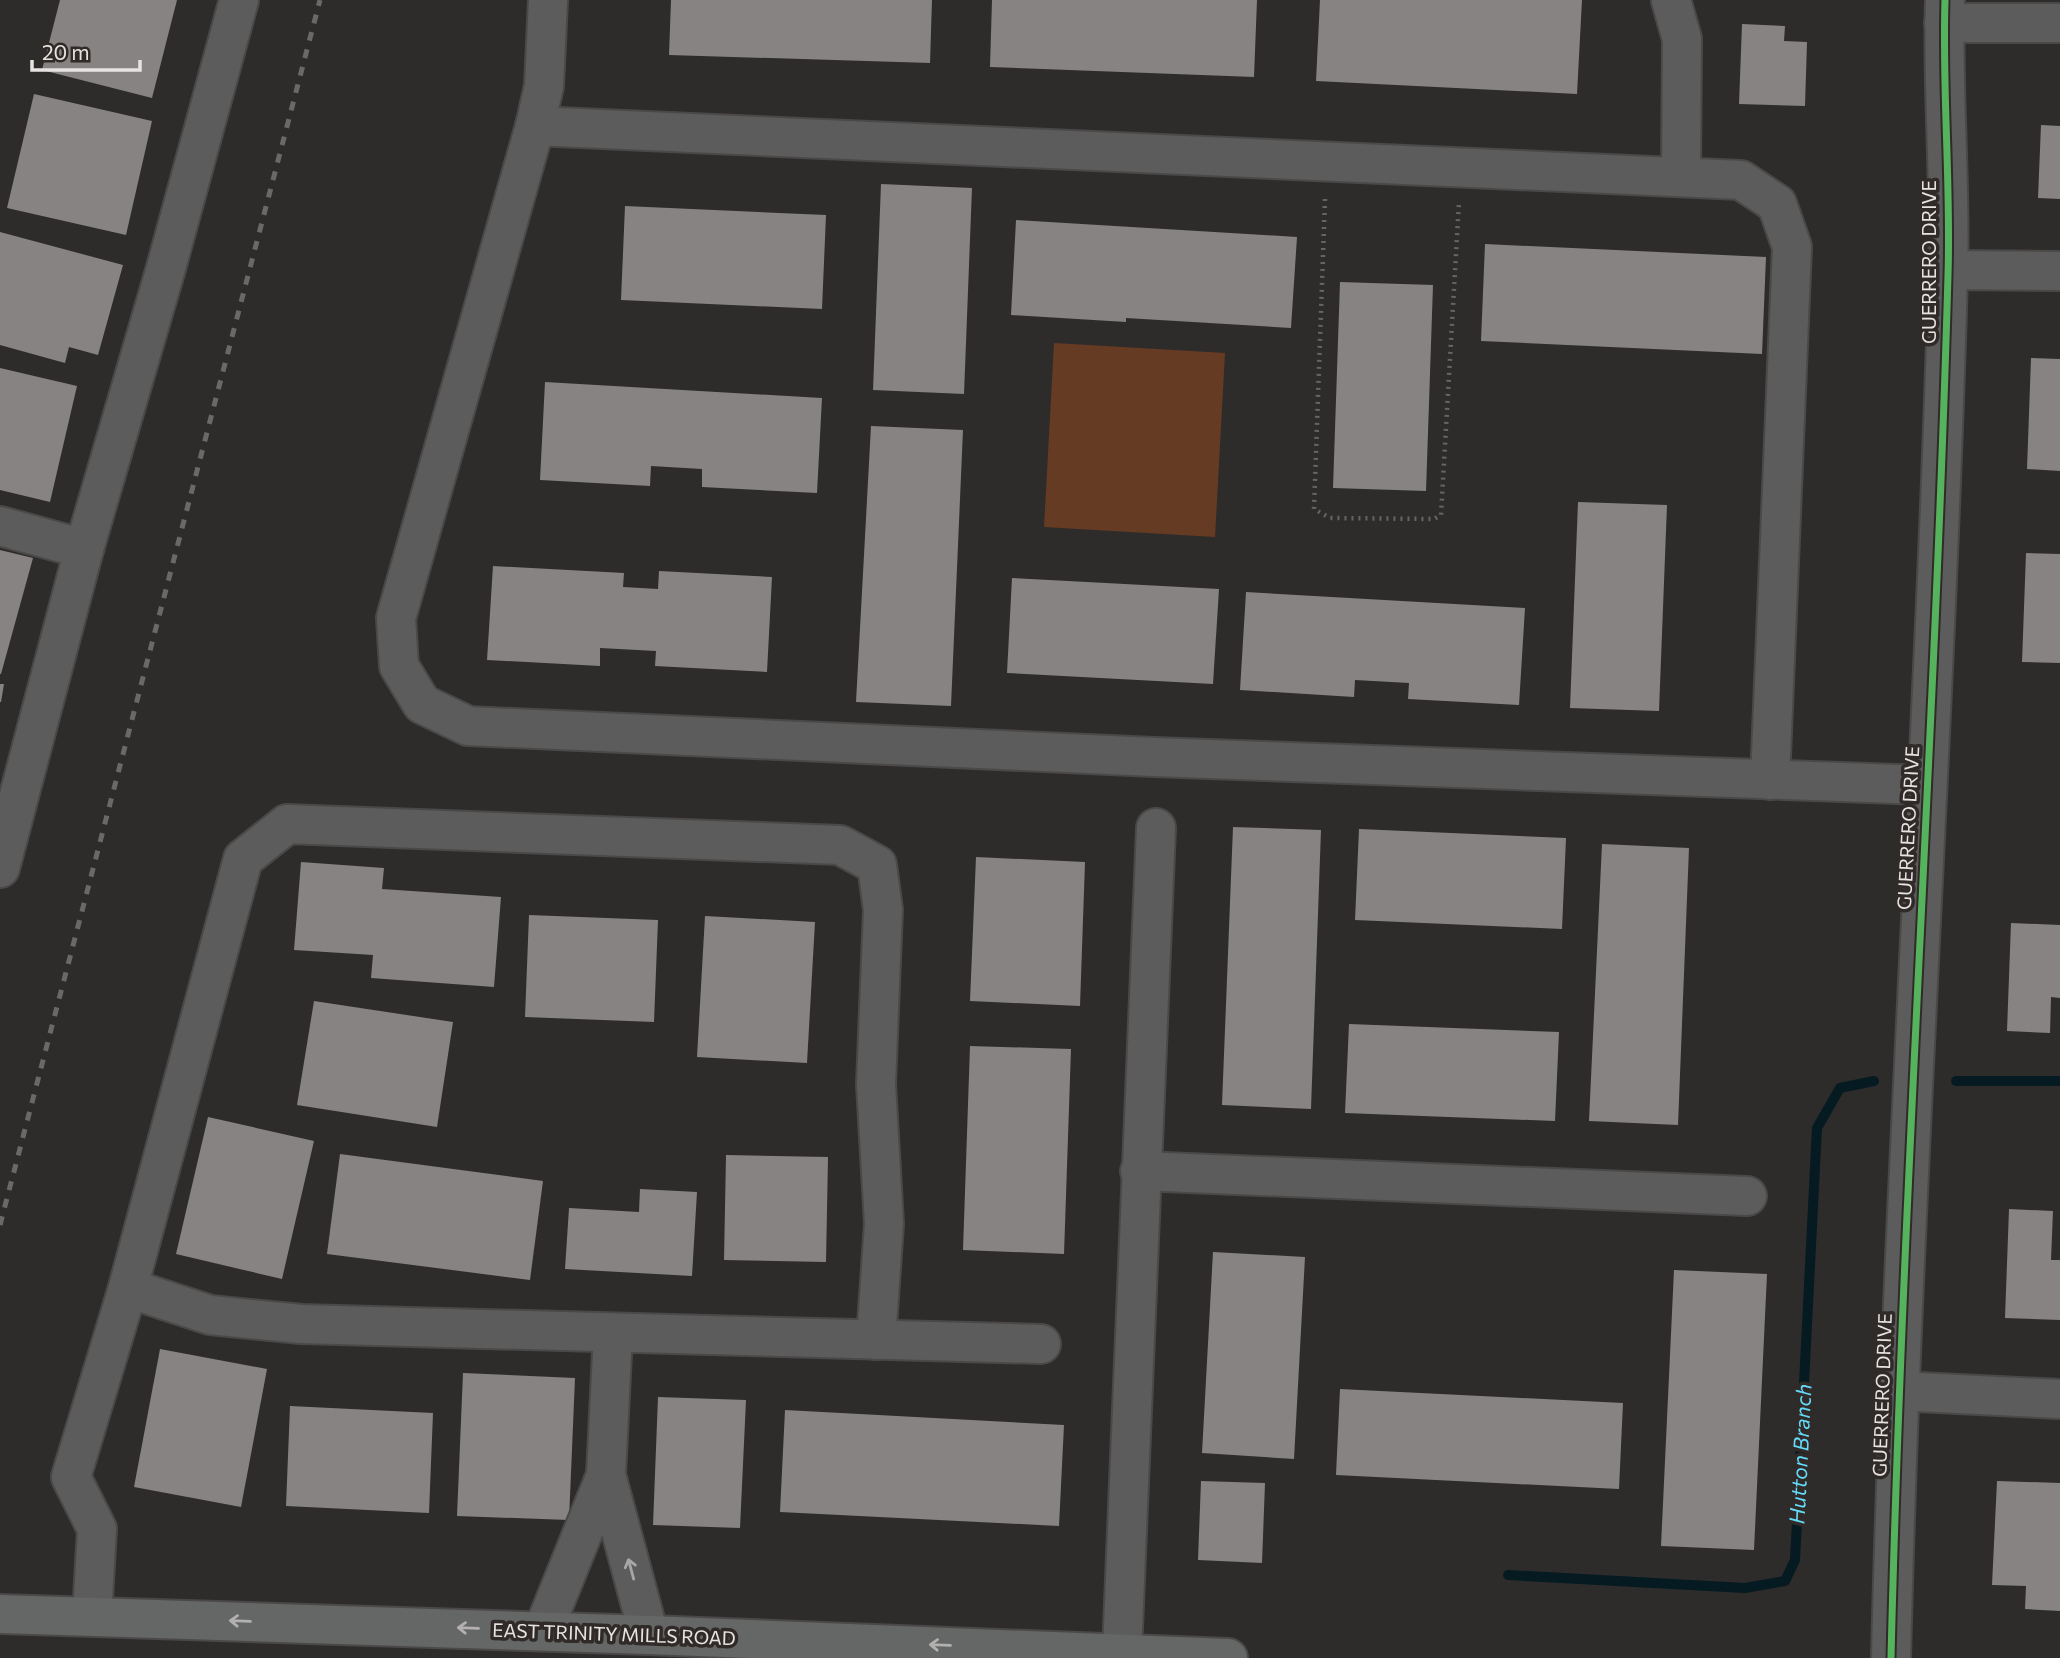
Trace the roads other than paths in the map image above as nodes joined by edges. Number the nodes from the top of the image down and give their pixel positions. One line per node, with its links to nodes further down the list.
1 (239, 0): 11 (street)
2 (548, 0): 6 (street)
3 (1671, 0): 7 (street)
4 (1944, 12): 5 (street); 8 (street, GUERRERO DRIVE)
5 (2060, 23)
6 (535, 126): 7 (street); 12 (street)
7 (1681, 176): 12 (street)
8 (1948, 270): 9 (street); 13 (street, GUERRERO DRIVE)
9 (2060, 271)
10 (0, 526): 11 (street)
11 (84, 550): 15 (street)
12 (1770, 780): 13 (street)
13 (1926, 785): 22 (street, GUERRERO DRIVE)
14 (1156, 828): 16 (street)
15 (0, 868)
16 (1140, 1171): 17 (street); 29 (street)
17 (1747, 1196)
18 (128, 1288): 19 (street); 20 (street); 26 (street)
19 (613, 1333): 20 (street); 24 (street)
20 (876, 1339): 21 (street)
21 (1041, 1344)
22 (1897, 1391): 23 (street); 31 (street, GUERRERO DRIVE)
23 (2060, 1399)
24 (606, 1475): 27 (street); 28 (street, one-way to 24)
25 (0, 1614): 26 (main road, EAST TRINITY MILLS ROAD)
26 (92, 1616): 27 (main road, EAST TRINITY MILLS ROAD, one-way to 26)
27 (543, 1631): 28 (main road, EAST TRINITY MILLS ROAD)
28 (649, 1635): 29 (main road, EAST TRINITY MILLS ROAD, one-way to 28)
29 (1122, 1652): 30 (main road, EAST TRINITY MILLS ROAD)
30 (1228, 1658)
31 (1891, 1658)

